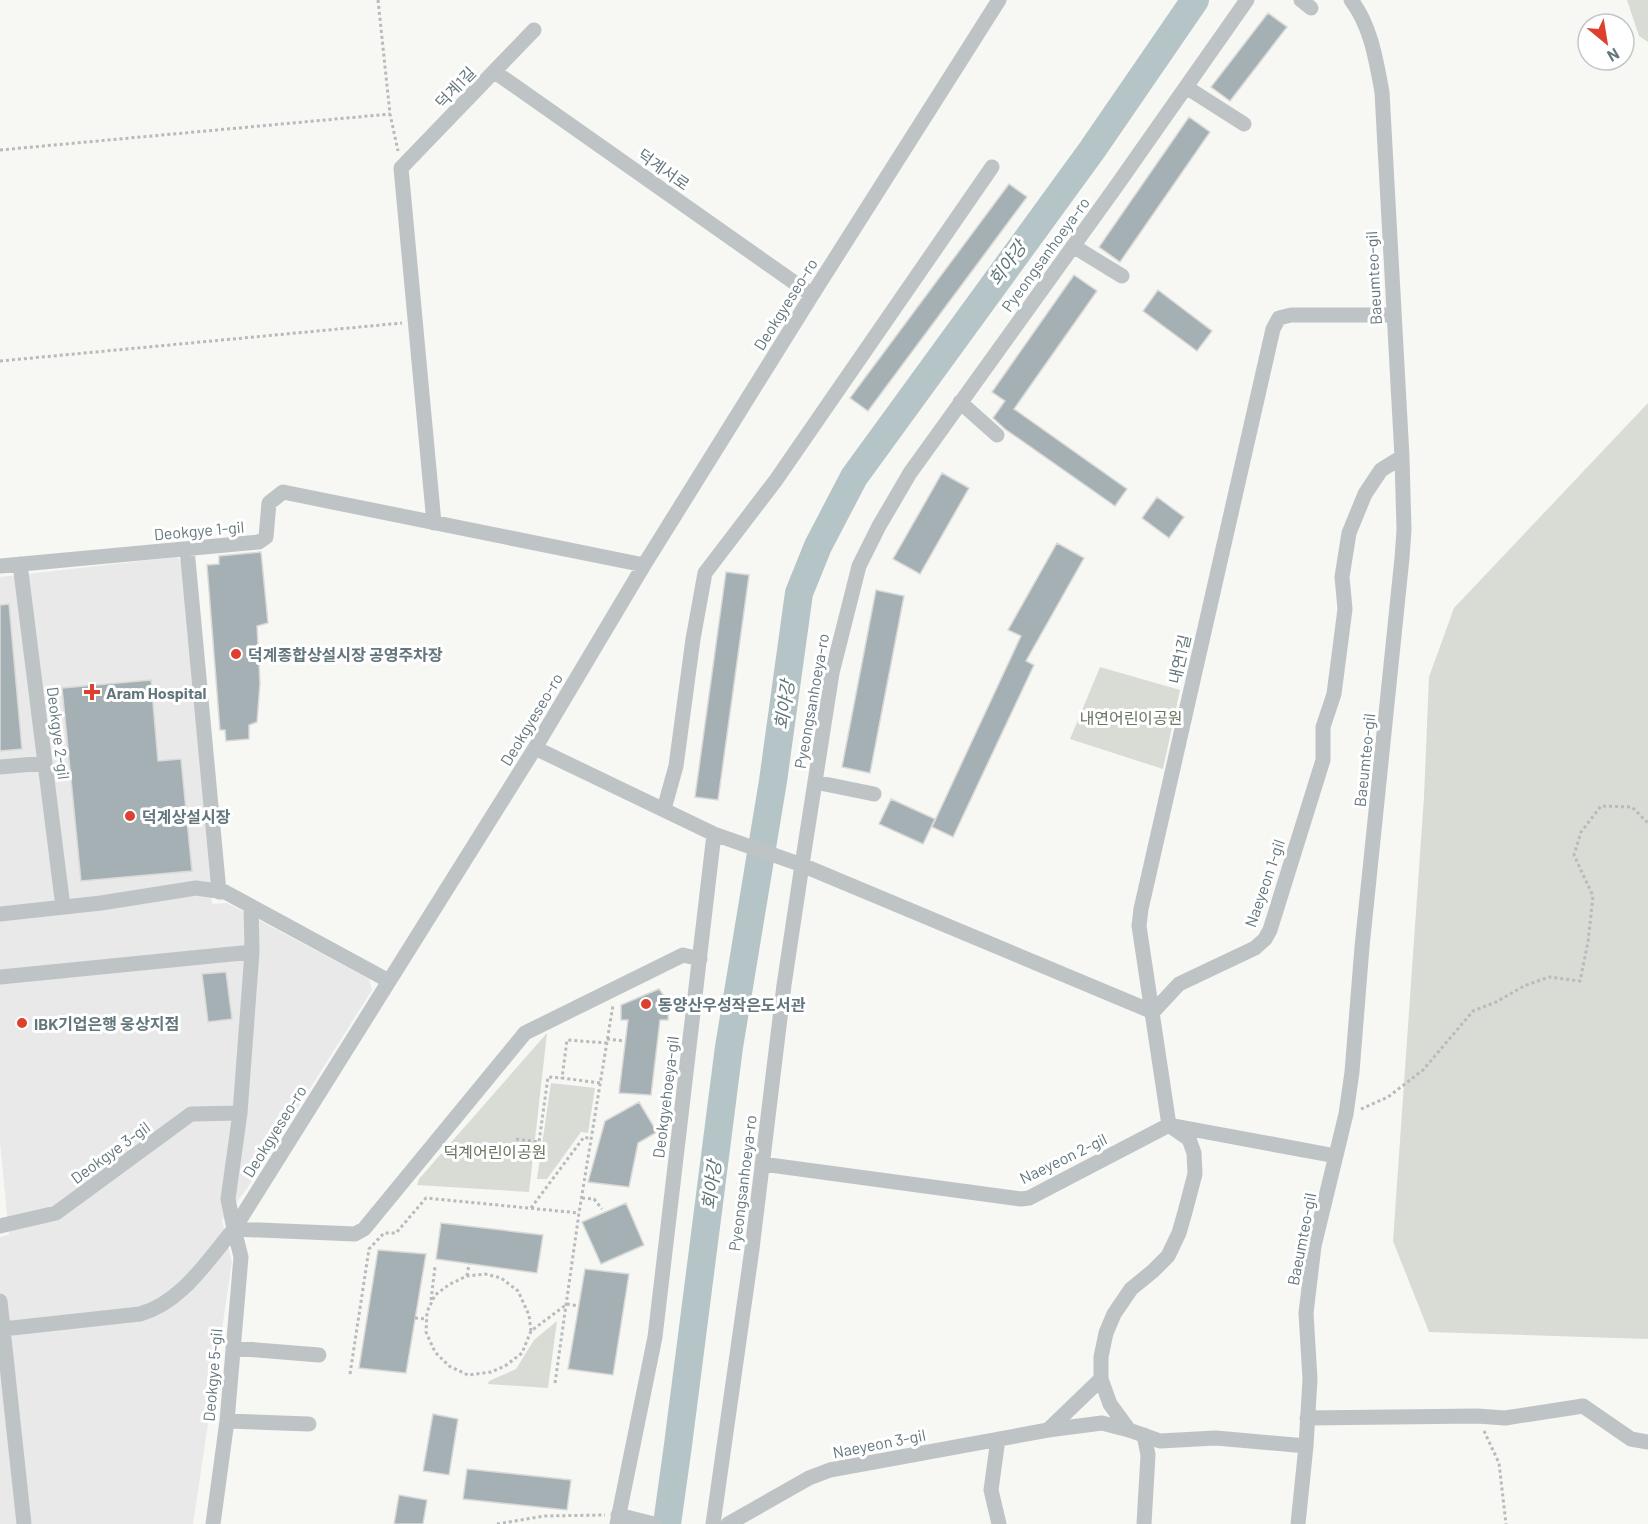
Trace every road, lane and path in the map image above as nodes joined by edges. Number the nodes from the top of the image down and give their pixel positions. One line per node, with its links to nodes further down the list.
1 (378, 0): 8 (path)
2 (999, 0): 15 (street, Deokgyeseo-ro)
3 (1247, 0): 7 (street, Pyeongsanhoeya-ro)
4 (1351, 0): 16 (street, Baeumteo-gil)
5 (534, 30): 6 (street, 덕계1길)
6 (495, 72): 12 (street, 덕계1길); 15 (street, 덕계서로)
7 (1186, 87): 9 (street); 13 (street, Pyeongsanhoeya-ro)
8 (390, 114): 10 (path); 12 (path)
9 (1244, 124)
10 (0, 150)
11 (992, 167): 32 (street)
12 (401, 168): 17 (street)
13 (1073, 246): 14 (street); 19 (street, Pyeongsanhoeya-ro)
14 (1122, 276)
15 (812, 295): 25 (street, Deokgyeseo-ro)
16 (1394, 315): 21 (street, Baeumteo-gil); 45 (street, 내연1길)
17 (416, 322): 18 (path); 22 (street)
18 (0, 361)
19 (960, 402): 20 (street); 30 (street, Pyeongsanhoeya-ro)
20 (997, 435)
21 (1402, 457): 45 (street, Naeyeon 1-gil); 51 (street, Baeumteo-gil)
22 (434, 523): 23 (street, Deokgye 1-gil); 25 (street, Deokgye 1-gil)
23 (187, 549): 24 (street, Deokgye 1-gil); 36 (street)
24 (20, 564): 26 (street, Deokgye 1-gil); 28 (street, Deokgye 2-gil)
25 (644, 565): 27 (street, Deokgyeseo-ro)
26 (0, 567)
27 (535, 748): 32 (street); 43 (street, Deokgyeseo-ro)
28 (45, 763): 29 (street); 38 (street, Deokgye 2-gil)
29 (0, 767)
30 (814, 782): 31 (street); 35 (street, Pyeongsanhoeya-ro)
31 (874, 794)
32 (664, 809): 34 (street)
33 (1648, 823): 51 (path)
34 (714, 834): 35 (street); 41 (street, Deokgyehoeya-gil)
35 (802, 865): 45 (street); 56 (street, Pyeongsanhoeya-ro)
36 (219, 892): 37 (street); 38 (street)
37 (251, 906): 40 (street); 43 (street)
38 (63, 907): 39 (street)
39 (0, 914)
40 (252, 952): 42 (street); 50 (street)
41 (700, 959): 62 (street); 88 (street, Deokgyehoeya-gil)
42 (0, 977)
43 (389, 981): 62 (street, Deokgyeseo-ro)
44 (614, 1001): 46 (path)
45 (1153, 1012): 52 (street, 내연1길)
46 (607, 1041): 47 (path); 48 (path); 49 (path)
47 (625, 1041)
48 (562, 1078): 49 (path); 53 (path)
49 (600, 1083): 54 (path)
50 (240, 1113): 61 (street, Deokgye 3-gil); 62 (street)
51 (1346, 1114): 55 (street, Baeumteo-gil)
52 (1169, 1125): 55 (street); 56 (street, Naeyeon 2-gil); 77 (street)
53 (516, 1139)
54 (591, 1139): 57 (path); 58 (path)
55 (1336, 1156): 80 (street, Baeumteo-gil)
56 (762, 1164): 93 (street, Pyeongsanhoeya-ro)
57 (581, 1198): 59 (path); 60 (path)
58 (531, 1208): 60 (path); 76 (path)
59 (602, 1209)
60 (579, 1213): 67 (path)
61 (0, 1226)
62 (234, 1229): 72 (street, Deokgyeseo-ro); 74 (street, Deokgye 5-gil)
63 (469, 1264): 65 (path)
64 (435, 1267): 68 (path)
65 (467, 1276): 68 (path); 73 (path)
66 (0, 1301): 72 (street)
67 (567, 1304): 69 (path); 73 (path); 78 (path)
68 (430, 1305): 71 (path)
69 (578, 1306)
70 (415, 1318): 71 (path)
71 (426, 1319): 73 (path)
72 (3, 1329): 90 (street)
73 (531, 1331)
74 (233, 1348): 75 (street); 81 (street, Deokgye 5-gil)
75 (320, 1355)
76 (350, 1374)
77 (1101, 1378): 83 (street); 84 (street)
78 (555, 1383)
79 (1477, 1416): 80 (street); 86 (street); 98 (path)
80 (1307, 1418): 87 (street, Baeumteo-gil)
81 (227, 1421): 82 (street); 91 (street, Deokgye 5-gil)
82 (309, 1424)
83 (1048, 1430): 84 (street, Naeyeon 3-gil); 85 (street, Naeyeon 3-gil)
84 (1136, 1433): 87 (street, Naeyeon 3-gil); 96 (street)
85 (998, 1439): 94 (street, Naeyeon 3-gil); 95 (street)
86 (1648, 1442)
87 (1306, 1446): 97 (street, Baeumteo-gil)
88 (618, 1520): 89 (street); 92 (path)
89 (649, 1523)
90 (24, 1524)
91 (213, 1524)
92 (497, 1524)
93 (713, 1524)
94 (728, 1524)
95 (999, 1524)
96 (1144, 1524)
97 (1298, 1524)
98 (1506, 1524)

